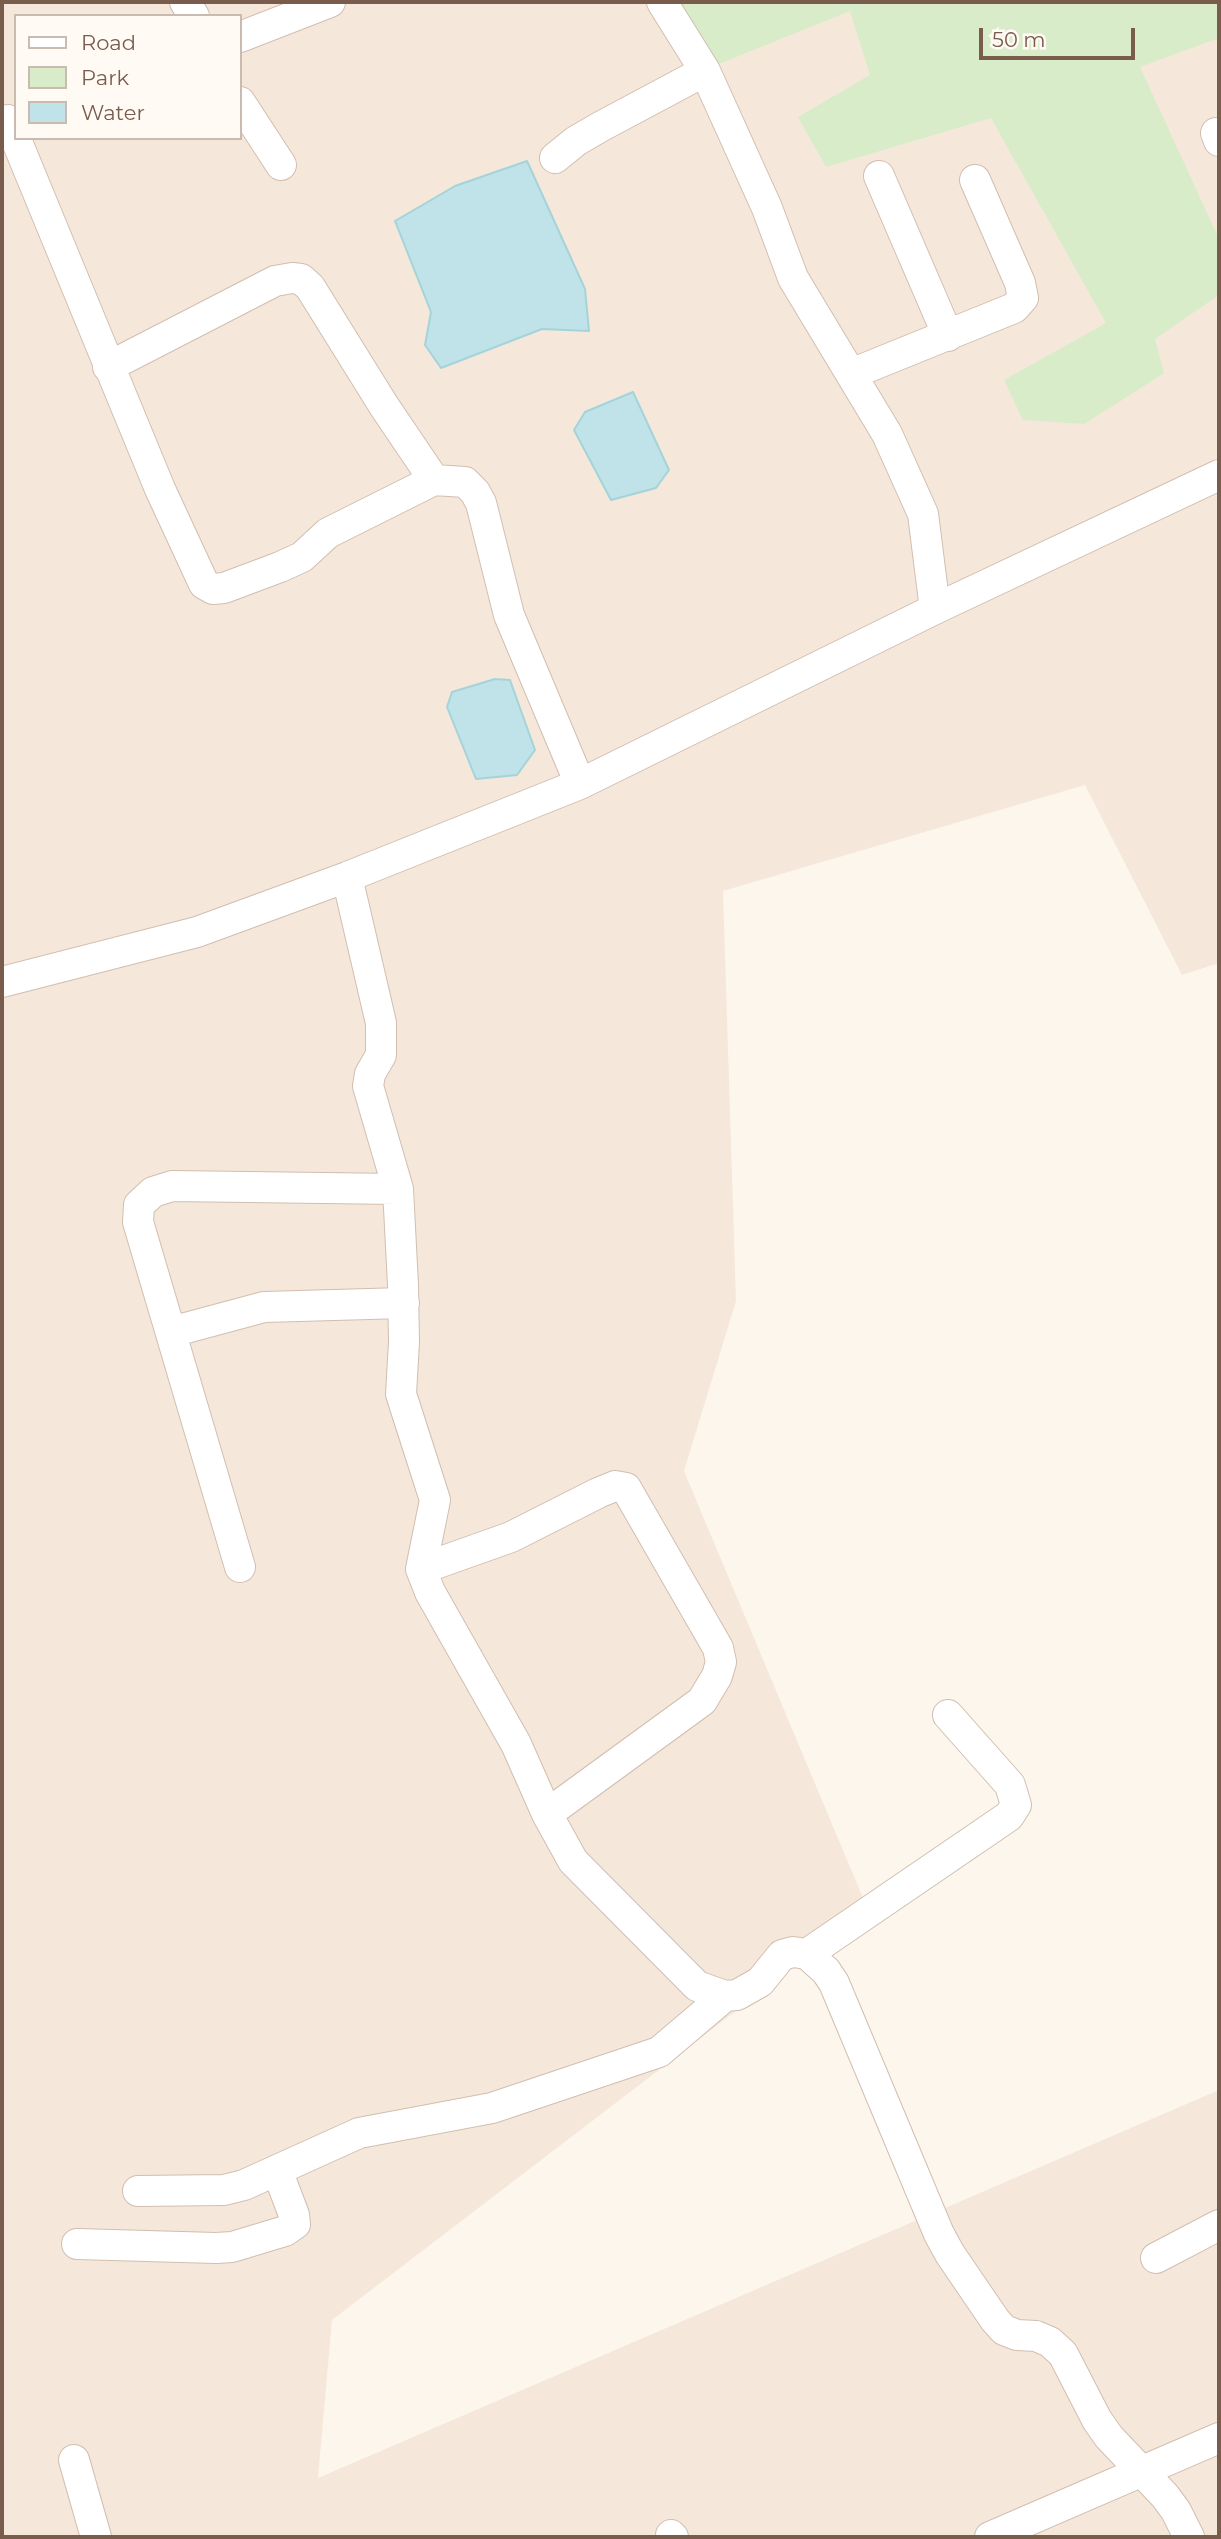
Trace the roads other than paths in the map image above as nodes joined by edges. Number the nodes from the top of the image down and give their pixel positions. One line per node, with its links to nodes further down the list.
1 (330, 2): 3 (street)
2 (662, 2): 4 (street)
3 (242, 36)
4 (705, 71): 7 (street); 13 (street)
5 (242, 105): 8 (street)
6 (17, 140): 12 (street)
7 (555, 158)
8 (281, 165)
9 (879, 176): 11 (street)
10 (975, 180): 11 (street)
11 (948, 336): 13 (street)
12 (108, 367): 15 (street); 15 (street)
13 (851, 374): 16 (street)
14 (1219, 475): 16 (street)
15 (434, 480): 17 (street)
16 (936, 609): 17 (street)
17 (580, 784): 18 (street)
18 (347, 877): 19 (street); 20 (street)
19 (2, 982)
20 (398, 1189): 21 (street); 22 (street)
21 (404, 1303): 22 (street); 24 (street)
22 (172, 1332): 23 (street)
23 (240, 1567)
24 (421, 1569): 26 (street); 26 (street)
25 (948, 1716): 27 (street)
26 (547, 1814): 28 (street)
27 (807, 1954): 28 (street); 36 (street)
28 (725, 1996): 29 (street)
29 (277, 2170): 30 (street); 32 (street)
30 (138, 2191)
31 (1219, 2225): 33 (street)
32 (77, 2244)
33 (1156, 2258)
34 (1219, 2438): 36 (street)
35 (74, 2460): 37 (street)
36 (1142, 2470): 38 (street); 39 (street)
37 (96, 2537)
38 (990, 2537)
39 (1189, 2537)

